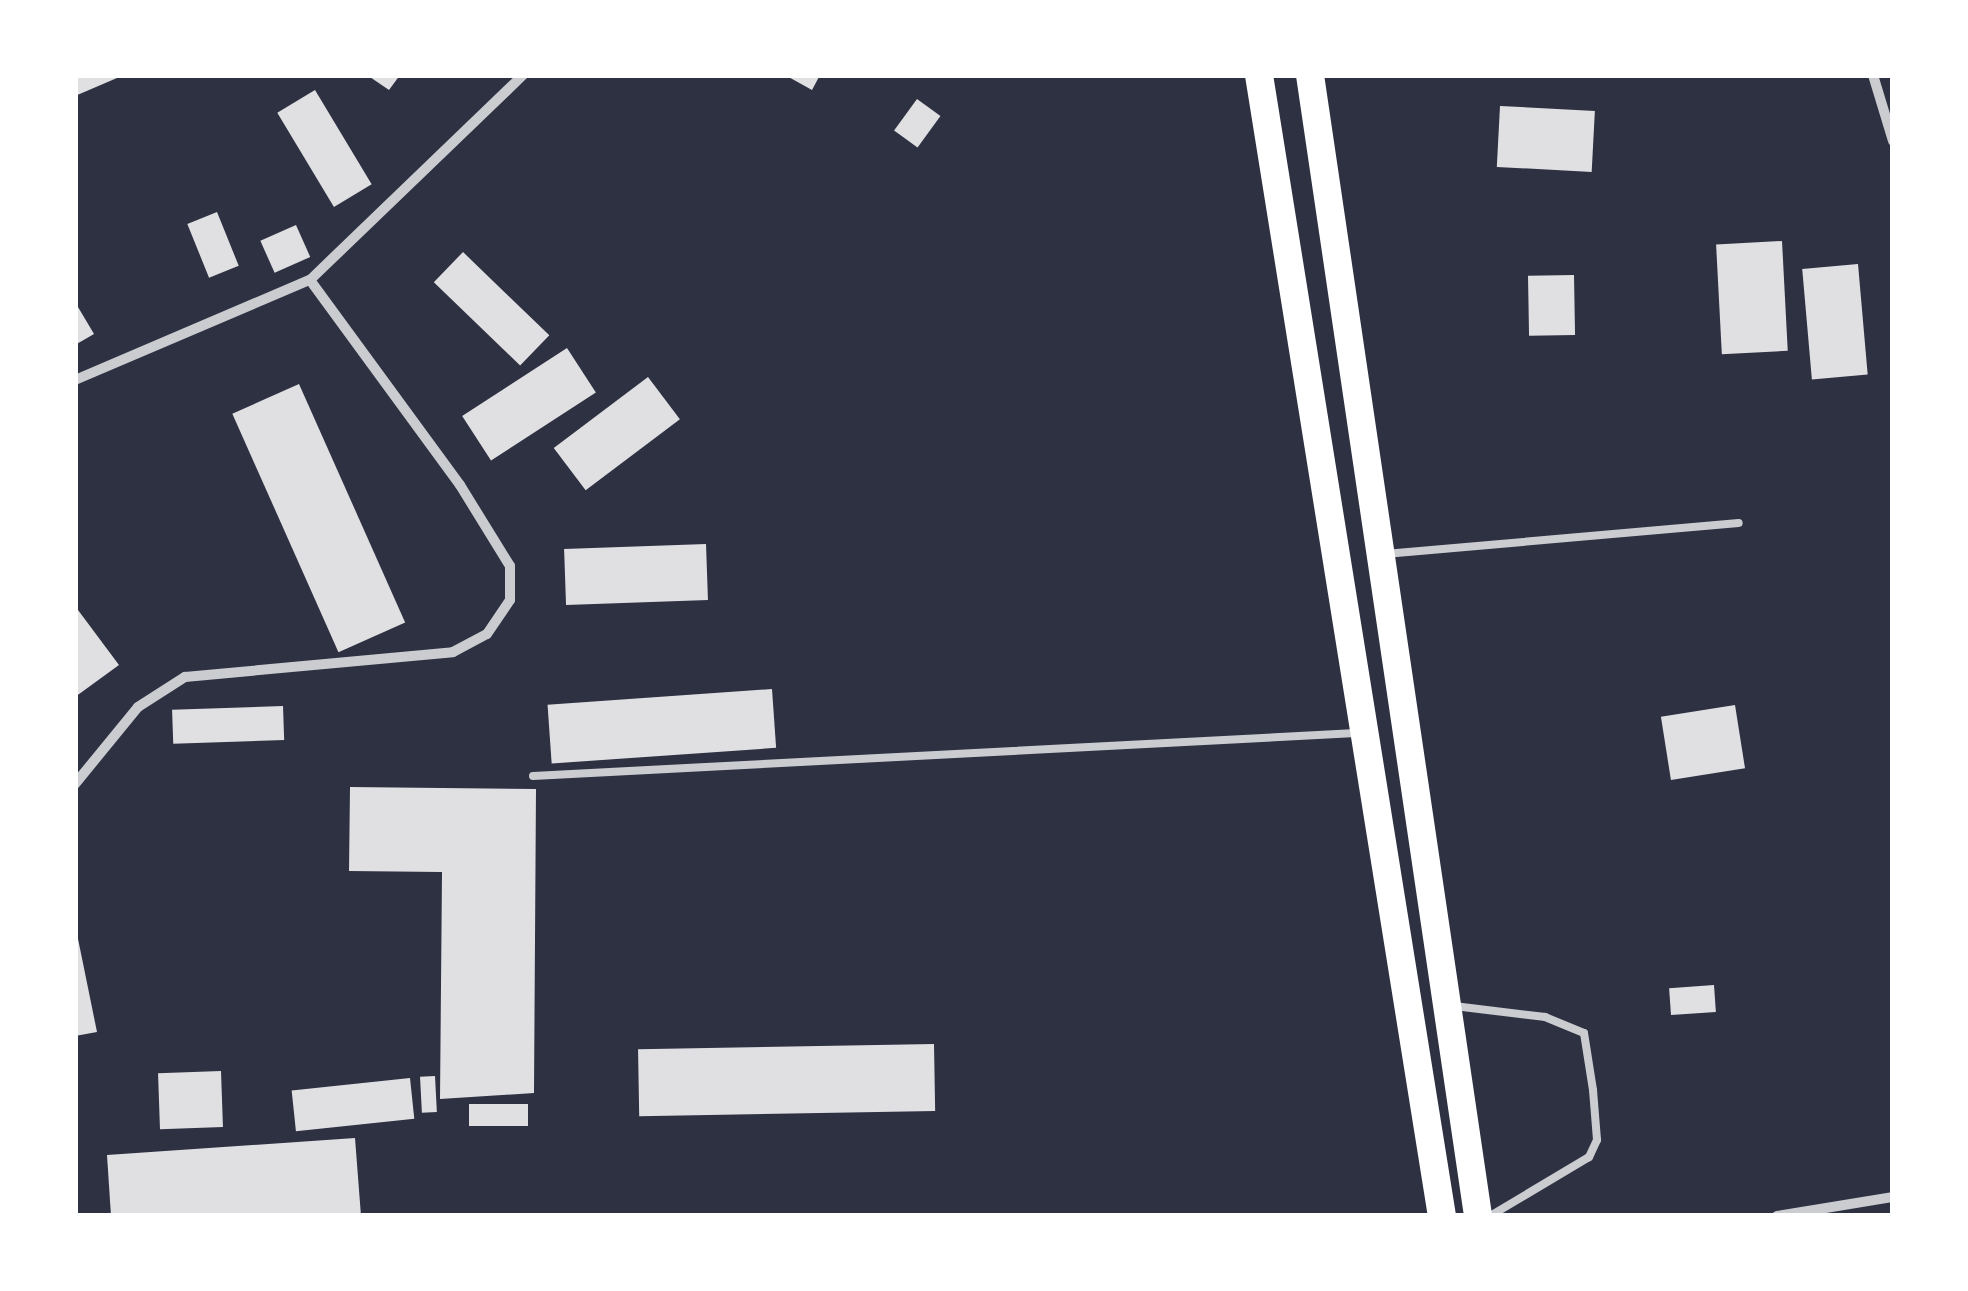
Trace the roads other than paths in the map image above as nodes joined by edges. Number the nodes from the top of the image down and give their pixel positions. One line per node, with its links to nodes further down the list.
1 (523, 75): 6 (street)
2 (1259, 75): 10 (highway)
3 (1310, 75): 9 (highway)
4 (1873, 75): 5 (street)
5 (1893, 142)
6 (310, 280): 7 (street); 12 (street)
7 (75, 380)
8 (1738, 523): 9 (lane)
9 (1383, 554): 13 (highway)
10 (1366, 733): 11 (lane); 15 (highway)
11 (534, 776)
12 (75, 784)
13 (1449, 1005): 16 (highway); 17 (lane)
14 (1893, 1197): 18 (street)
15 (1442, 1216)
16 (1478, 1216)
17 (1490, 1216)
18 (1777, 1216)

